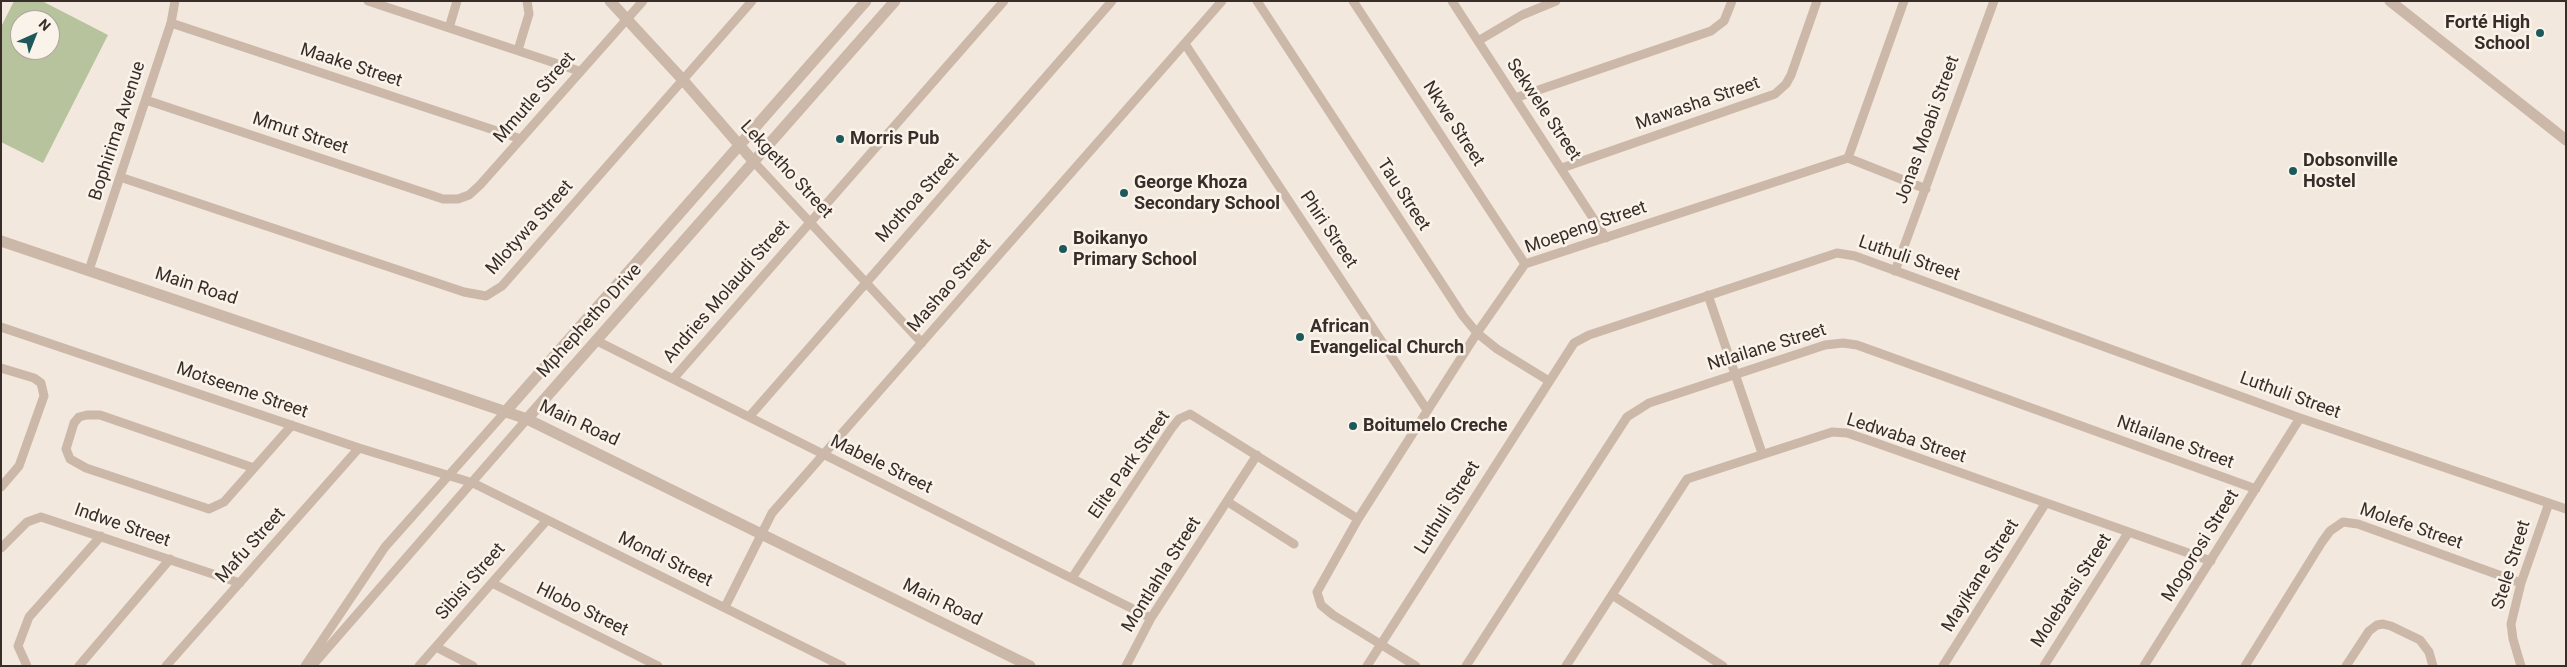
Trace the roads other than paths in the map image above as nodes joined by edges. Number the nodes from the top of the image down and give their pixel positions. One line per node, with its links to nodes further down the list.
1 (175, 1): 23 (street, Bophirima Avenue)
2 (368, 1): 24 (street)
3 (457, 1): 24 (street)
4 (527, 1): 27 (street)
5 (610, 1): 22 (street, Lekgetho Street)
6 (643, 1): 22 (street, Mmutle Street)
7 (752, 1): 29 (street, Mlotywa Street)
8 (866, 1): 34 (street, Mphephetho Drive)
9 (895, 1): 36 (street, Mphephetho Drive)
10 (1004, 1): 41 (street, Andries Molaudi Street)
11 (1112, 1): 47 (street, Mothoa Street)
12 (1222, 1): 26 (street, Mashao Street)
13 (1256, 1): 50 (street, Tau Street)
14 (1353, 1): 44 (street, Nkwe Street)
15 (1452, 1): 25 (street, Sekwele Street)
16 (1556, 1): 25 (street)
17 (1732, 1): 30 (street)
18 (1817, 1): 37 (street, Mawasha Street)
19 (1904, 1): 35 (street)
20 (1994, 1): 39 (street, Jonas Moabi Street)
21 (2390, 1): 33 (street)
22 (626, 20): 28 (street, Mmutle Street); 29 (street, Lekgetho Street)
23 (171, 23): 31 (street, Bophirima Avenue); 32 (street, Maake Street)
24 (449, 28): 27 (street)
25 (1478, 41): 30 (street, Sekwele Street)
26 (1185, 44): 52 (street, Mashao Street); 57 (street, Phiri Street)
27 (518, 50): 28 (street)
28 (580, 71): 32 (street, Mmutle Street)
29 (683, 80): 34 (street, Lekgetho Street); 38 (street, Mlotywa Street)
30 (1515, 98): 37 (street, Sekwele Street)
31 (146, 100): 38 (street, Bophirima Avenue); 40 (street, Mmut Street)
32 (521, 139): 40 (street, Mmutle Street)
33 (2566, 140)
34 (738, 146): 36 (street, Lekgetho Street); 58 (street, Mphephetho Drive)
35 (1848, 158): 39 (street); 42 (street, Moepeng Street)
36 (754, 162): 41 (street, Lekgetho Street); 51 (street, Mphephetho Drive)
37 (1562, 168): 42 (street, Sekwele Street)
38 (120, 177): 45 (street, Bophirima Avenue)
39 (1926, 189): 46 (street, Jonas Moabi Street)
40 (443, 199)
41 (810, 221): 47 (street, Lekgetho Street); 55 (street, Andries Molaudi Street)
42 (1606, 238): 44 (street, Moepeng Street)
43 (1, 241): 45 (street, Main Road)
44 (1525, 264): 50 (street, Moepeng Street)
45 (89, 270): 58 (street, Main Road)
46 (1895, 271): 48 (street, Luthuli Street); 60 (street, Luthuli Street)
47 (865, 282): 52 (street, Lekgetho Street); 59 (street, Mothoa Street)
48 (1708, 295): 54 (street); 56 (street, Luthuli Street)
49 (1, 327): 62 (street, Motseeme Street)
50 (1477, 333): 56 (street, Tau Street); 57 (street, Moepeng Street)
51 (597, 341): 55 (street, Mabele Street); 61 (street, Mphephetho Drive)
52 (922, 343): 66 (street, Mashao Street)
53 (1, 368): 70 (street)
54 (1734, 375): 64 (street); 71 (street, Ntlailane Street); 108 (street, Ntlailane Street)
55 (672, 379): 59 (street, Mabele Street)
56 (1548, 381): 92 (street, Luthuli Street)
57 (1427, 410): 76 (street, Moepeng Street)
58 (506, 411): 61 (street, Main Road); 68 (street, Mphephetho Drive)
59 (749, 417): 66 (street, Mabele Street)
60 (2300, 418): 71 (street, Mogorosi Street); 73 (street, Luthuli Street)
61 (527, 419): 69 (street, Mphephetho Drive); 79 (street, Main Road)
62 (292, 425): 63 (street, Motseeme Street); 67 (street)
63 (359, 448): 68 (street, Motseeme Street); 86 (street, Mafu Street)
64 (1762, 453): 74 (street, Ledwaba Street); 89 (street, Ledwaba Street)
65 (1257, 455): 72 (street, Montlahla Street); 76 (street, Elite Park Street); 85 (street, Elite Park Street)
66 (825, 456): 79 (street, Mashao Street); 85 (street, Mabele Street)
67 (254, 468): 67 (street)
68 (447, 476): 69 (street, Motseeme Street); 98 (street, Mphephetho Drive)
69 (473, 483): 77 (street, Mondi Street); 99 (street, Mphephetho Drive)
70 (1, 487)
71 (2256, 489): 84 (street, Mogorosi Street)
72 (1228, 502): 81 (street); 91 (street, Montlahla Street)
73 (2548, 503): 75 (street, Luthuli Street); 87 (street, Stele Street)
74 (2045, 504): 78 (street, Ledwaba Street); 110 (street, Mayikane Street)
75 (2566, 509)
76 (1358, 519): 92 (street, Moepeng Street)
77 (548, 520): 88 (street, Sibisi Street); 90 (street, Mondi Street)
78 (2128, 533): 84 (street, Ledwaba Street); 111 (street, Molebatsi Street)
79 (762, 534): 90 (street, Mashao Street); 104 (street, Main Road)
80 (100, 536): 82 (street, Indwe Street); 83 (street, Indwe Street); 95 (street)
81 (1294, 544)
82 (1, 548)
83 (170, 560): 86 (street, Indwe Street); 96 (street)
84 (2210, 561): 112 (street, Mogorosi Street)
85 (1072, 578): 91 (street, Mabele Street)
86 (240, 583): 97 (street, Mafu Street)
87 (2521, 583): 113 (street, Molefe Street); 116 (street, Stele Street)
88 (492, 584): 93 (street, Sibisi Street); 102 (street, Hlobo Street)
89 (1612, 595): 94 (street, Ledwaba Street); 109 (street)
90 (725, 607): 103 (street, Mondi Street)
91 (1151, 618): 105 (street, Montlahla Street)
92 (1381, 644): 106 (street, Luthuli Street); 107 (street)
93 (436, 647): 100 (street, Sibisi Street); 101 (street)
94 (1569, 665)
95 (27, 666)
96 (79, 666)
97 (166, 666)
98 (305, 666)
99 (312, 666)
100 (419, 666)
101 (473, 666)
102 (658, 666)
103 (842, 666)
104 (1030, 666)
105 (1126, 666)
106 (1367, 666)
107 (1416, 666)
108 (1466, 666)
109 (1723, 666)
110 (1943, 666)
111 (2044, 666)
112 (2144, 666)
113 (2245, 666)
114 (2346, 666): 115 (street)
115 (2433, 666)
116 (2521, 666)

